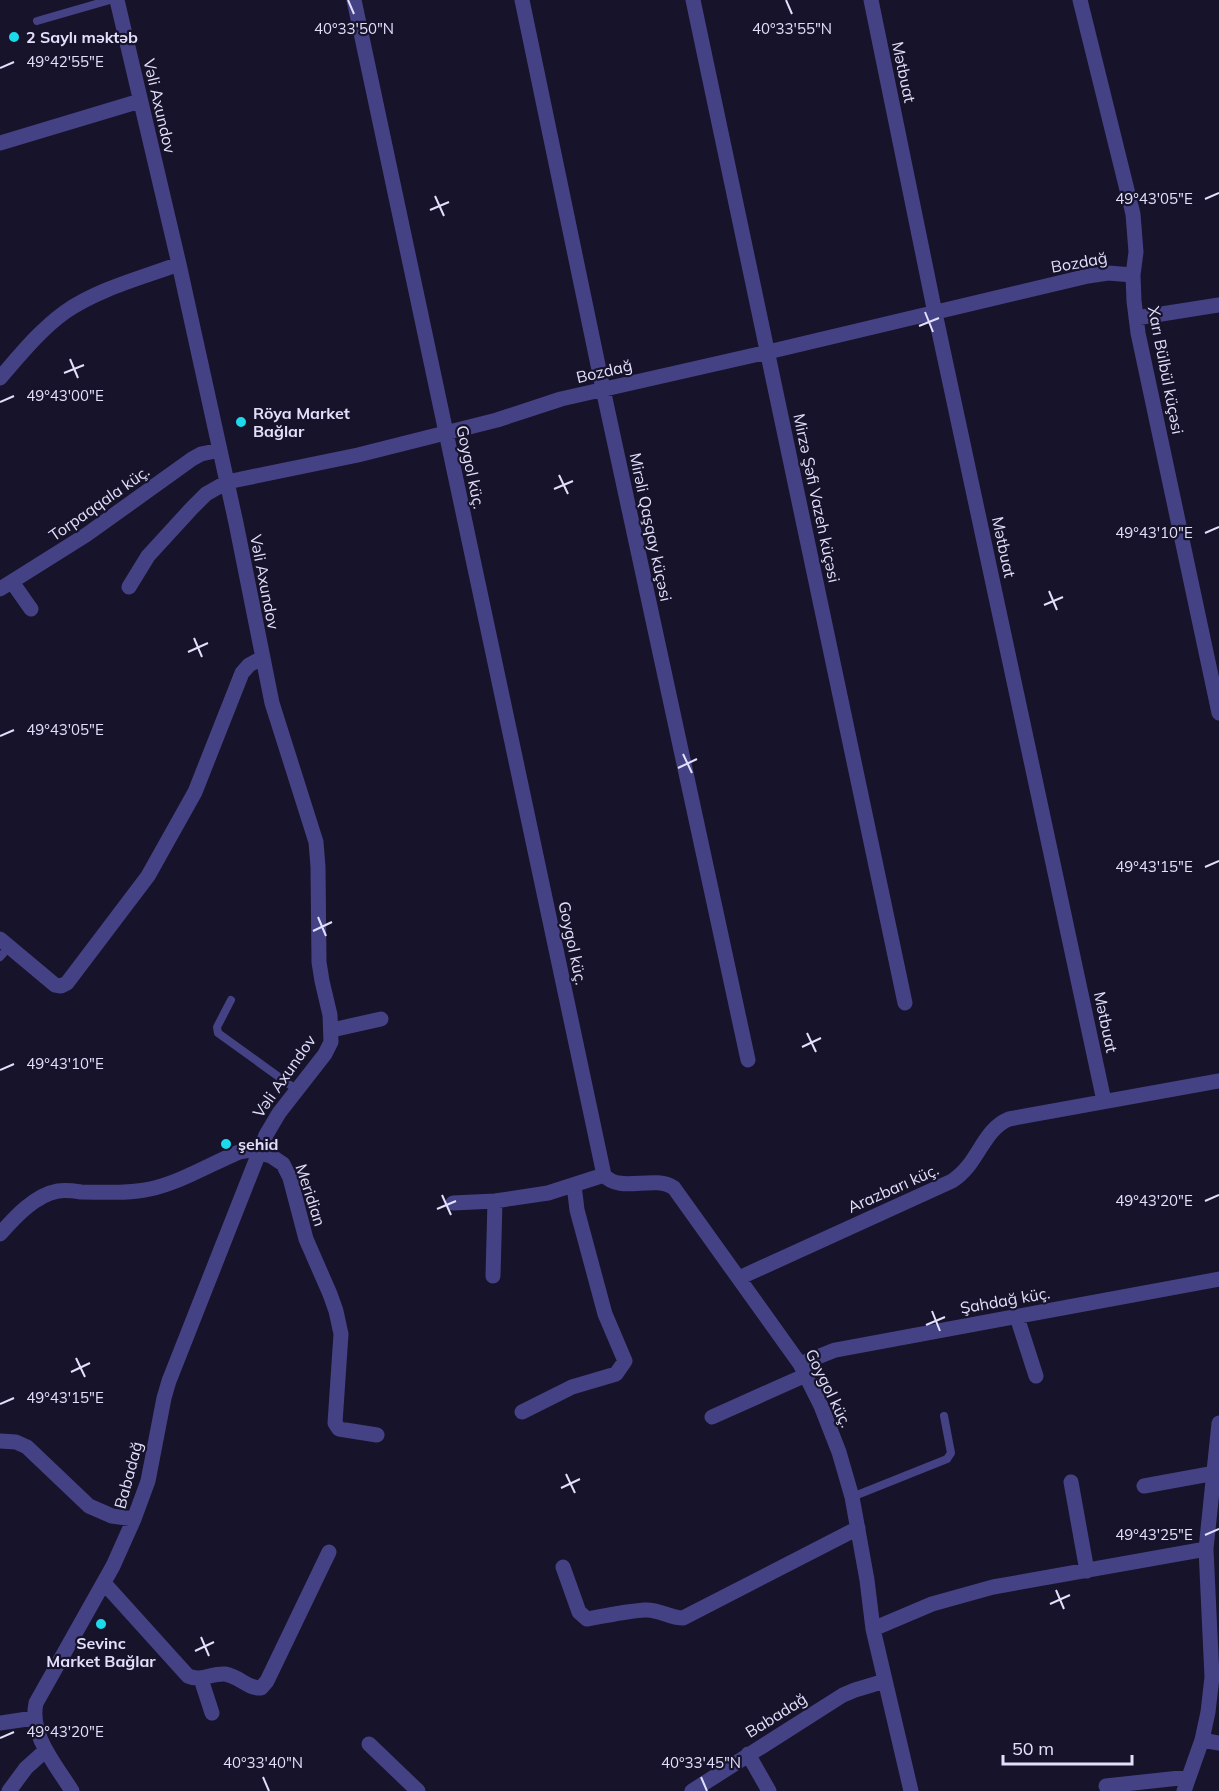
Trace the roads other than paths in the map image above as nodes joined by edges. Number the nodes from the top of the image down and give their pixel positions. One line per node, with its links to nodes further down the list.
1 (110, 0): 8 (lane)
2 (117, 0): 9 (street, Vəli Axundov)
3 (354, 0): 19 (street, Goygol küç.)
4 (522, 0): 18 (street, Mirəli Qaşqay küçəsi)
5 (693, 0): 16 (street, Mirzə Şəfi Vazeh küçəsi)
6 (871, 0): 14 (street, Mətbuat)
7 (1080, 0): 12 (street, Xarı Bülbül küçəsi)
8 (37, 21)
9 (140, 101): 10 (street); 11 (street, Vəli Axundov)
10 (0, 143)
11 (179, 264): 17 (street); 20 (street, Vəli Axundov)
12 (1133, 275): 14 (street, Bozdağ); 15 (street, Xarı Bülbül küçəsi)
13 (1219, 305): 15 (street)
14 (935, 313): 16 (street, Bozdağ); 35 (street, Mətbuat)
15 (1136, 318): 26 (street, Xarı Bülbül küçəsi)
16 (768, 352): 18 (street, Bozdağ); 29 (street, Mirzə Şəfi Vazeh küçəsi)
17 (0, 378)
18 (603, 389): 19 (street, Bozdağ); 32 (street, Mirəli Qaşqay küçəsi)
19 (445, 433): 21 (street, Bozdağ); 37 (street, Goygol küç.)
20 (220, 450): 21 (street, Vəli Axundov); 22 (street, Torpaqqala küç.)
21 (227, 482): 23 (street, Bozdağ); 25 (street, Vəli Axundov)
22 (6, 586): 24 (street)
23 (129, 587)
24 (31, 609)
25 (262, 658): 27 (street); 31 (street, Vəli Axundov)
26 (1219, 712)
27 (3, 947)
28 (231, 1000): 34 (lane)
29 (905, 1003)
30 (381, 1019): 31 (street)
31 (332, 1030): 34 (street, Vəli Axundov)
32 (748, 1060)
33 (1219, 1081): 35 (street, Arazbarı küç.)
34 (297, 1090): 36 (street, Vəli Axundov)
35 (1104, 1101): 43 (street, Arazbarı küç.)
36 (259, 1152): 41 (street); 52 (street, Meridian); 58 (street, Babadağ)
37 (604, 1175): 38 (street); 43 (street, Goygol küç.)
38 (574, 1185): 39 (street); 48 (street)
39 (495, 1201): 40 (street); 42 (street)
40 (453, 1203)
41 (0, 1234)
42 (493, 1276)
43 (739, 1278): 46 (street, Goygol küç.)
44 (1219, 1279): 45 (street, Şahdağ küç.)
45 (1017, 1317): 46 (street, Şahdağ küç.); 47 (street)
46 (803, 1369): 50 (street, Şahdağ küç.); 57 (street, Goygol küç.)
47 (1036, 1376)
48 (522, 1412)
49 (944, 1416): 57 (lane)
50 (712, 1417)
51 (1219, 1423): 54 (street)
52 (377, 1435)
53 (0, 1441): 58 (street)
54 (1215, 1473): 56 (street); 60 (street)
55 (1071, 1482): 63 (street)
56 (1144, 1486)
57 (852, 1497): 59 (street, Goygol küç.)
58 (134, 1519): 64 (street, Babadağ)
59 (858, 1528): 62 (street); 65 (street, Goygol küç.)
60 (1206, 1549): 63 (street); 71 (street)
61 (329, 1552): 66 (street)
62 (563, 1567)
63 (1087, 1571): 65 (street)
64 (104, 1582): 66 (street); 69 (street, Babadağ)
65 (873, 1629): 67 (street, Goygol küç.)
66 (201, 1679): 68 (street)
67 (885, 1681): 75 (street, Babadağ); 83 (street, Goygol küç.)
68 (212, 1713)
69 (34, 1718): 70 (street); 74 (street)
70 (0, 1723)
71 (1202, 1740): 72 (street); 76 (street)
72 (1219, 1743)
73 (369, 1744): 80 (street)
74 (46, 1750): 78 (street); 79 (street)
75 (748, 1754): 81 (street, Babadağ); 82 (street)
76 (1186, 1784): 77 (street)
77 (1107, 1786)
78 (9, 1791)
79 (72, 1791)
80 (418, 1791)
81 (692, 1791)
82 (770, 1791)
83 (911, 1791)

